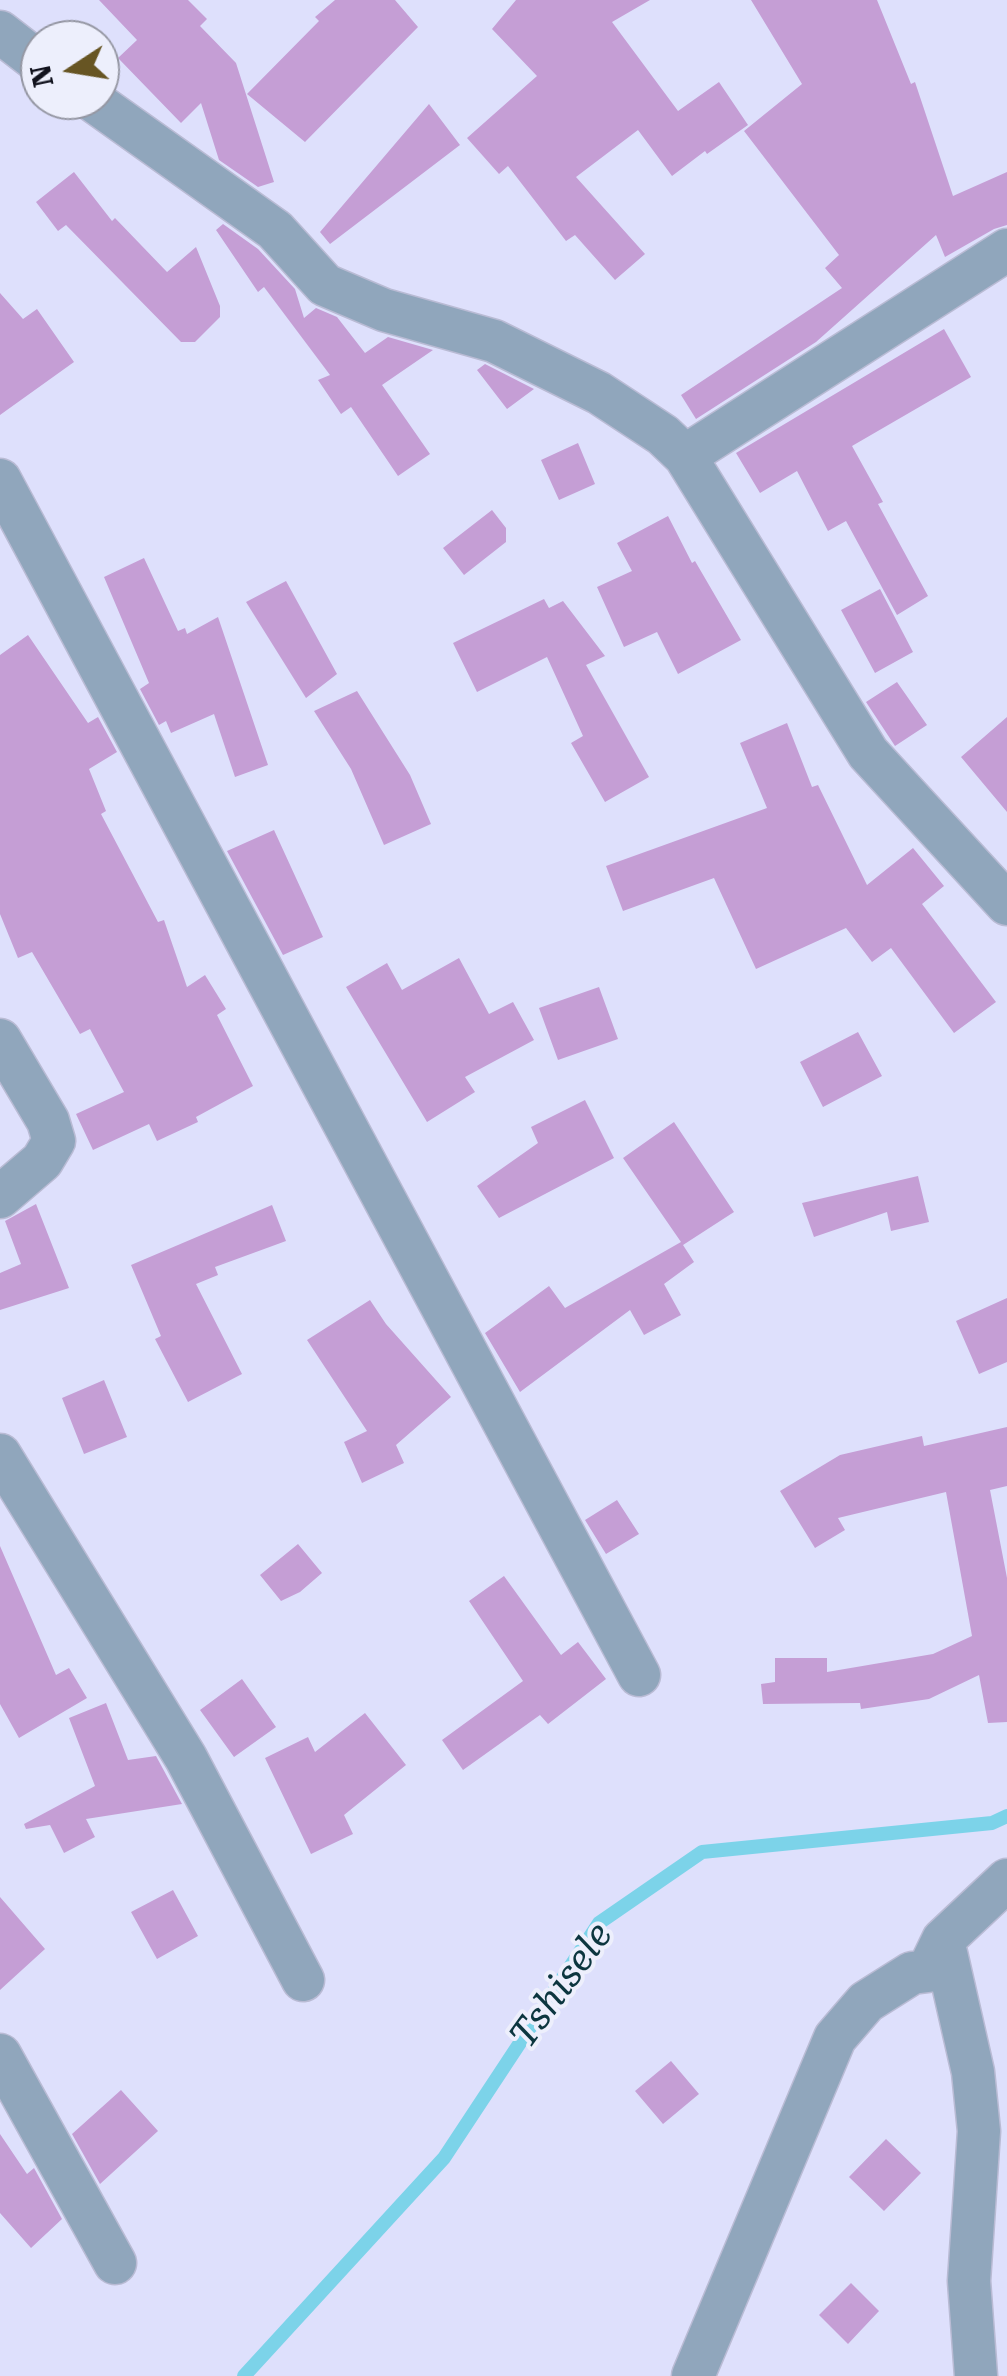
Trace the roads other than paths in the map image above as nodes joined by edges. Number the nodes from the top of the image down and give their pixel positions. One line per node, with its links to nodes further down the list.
1 (120, 120): 3 (street)
2 (1007, 250): 3 (street)
3 (685, 456): 5 (street)
4 (3, 490): 9 (street)
5 (1007, 904)
6 (0, 1040): 7 (street)
7 (0, 1197)
8 (0, 1455): 12 (street)
9 (639, 1675)
10 (1007, 1880): 11 (street)
11 (942, 1940): 15 (street); 16 (street)
12 (303, 1980)
13 (0, 2055): 14 (street)
14 (115, 2264)
15 (693, 2376)
16 (976, 2376)

